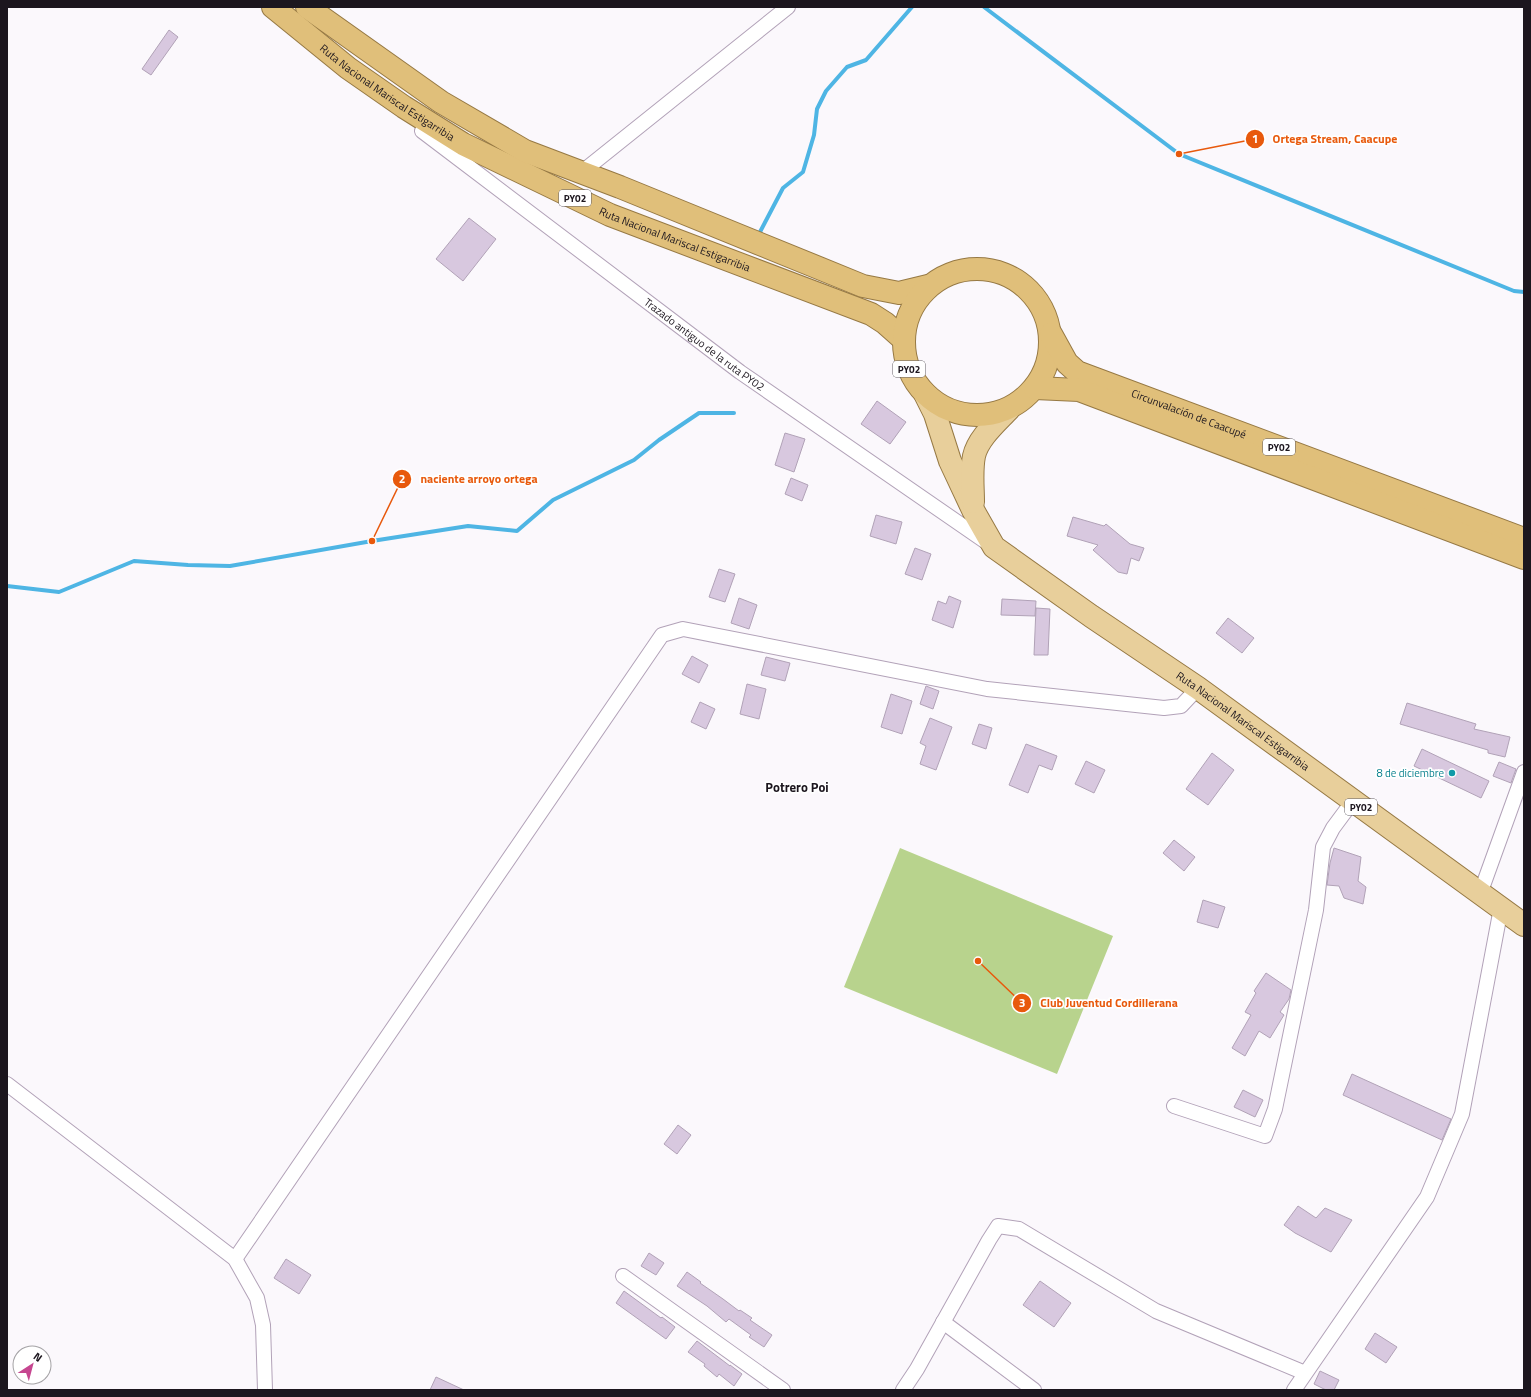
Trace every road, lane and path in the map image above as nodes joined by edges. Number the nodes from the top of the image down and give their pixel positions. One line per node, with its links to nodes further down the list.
1 (273, 7): 8 (highway, Ruta Nacional Mariscal Estigarribia / PY02)
2 (307, 7): 5 (highway, Ruta Nacional Mariscal Estigarribia / PY02)
3 (788, 7): 5 (street)
4 (422, 131): 14 (street, Trazado antiguo de la ruta PY02)
5 (582, 172): 6 (highway, Ruta Nacional Mariscal Estigarribia / PY02)
6 (928, 286): 7 (highway, PY02); 8 (highway, PY02)
7 (1051, 334): 9 (highway, PY02); 13 (highway, Circunvalación de Caacupé / PY02)
8 (903, 339): 10 (highway, PY02)
9 (1035, 388): 11 (highway, PY02); 15 (highway, Circunvalación de Caacupé / PY02)
10 (925, 394): 11 (highway, PY02); 12 (main road, Ruta Nacional Mariscal Estigarribia)
11 (1009, 409): 12 (main road)
12 (973, 510): 14 (main road, Ruta Nacional Mariscal Estigarribia / PY02)
13 (1524, 539)
14 (994, 547): 16 (main road, Ruta Nacional Mariscal Estigarribia / PY02)
15 (1524, 558)
16 (1198, 688): 18 (main road, Ruta Nacional Mariscal Estigarribia / PY02); 24 (street)
17 (1524, 772): 19 (street)
18 (1353, 801): 19 (main road, Ruta Nacional Mariscal Estigarribia / PY02); 23 (street)
19 (1480, 894): 20 (main road, Ruta Nacional Mariscal Estigarribia / PY02)
20 (1501, 908): 21 (main road, Ruta Nacional Mariscal Estigarribia / PY02); 27 (street)
21 (1524, 925)
22 (7, 1084): 24 (street)
23 (1174, 1106)
24 (235, 1259): 29 (street)
25 (623, 1276): 28 (street)
26 (943, 1322): 27 (street); 30 (street); 31 (street)
27 (1305, 1373): 32 (street)
28 (774, 1387)
29 (265, 1390)
30 (903, 1390)
31 (1034, 1390)
32 (1294, 1390)

